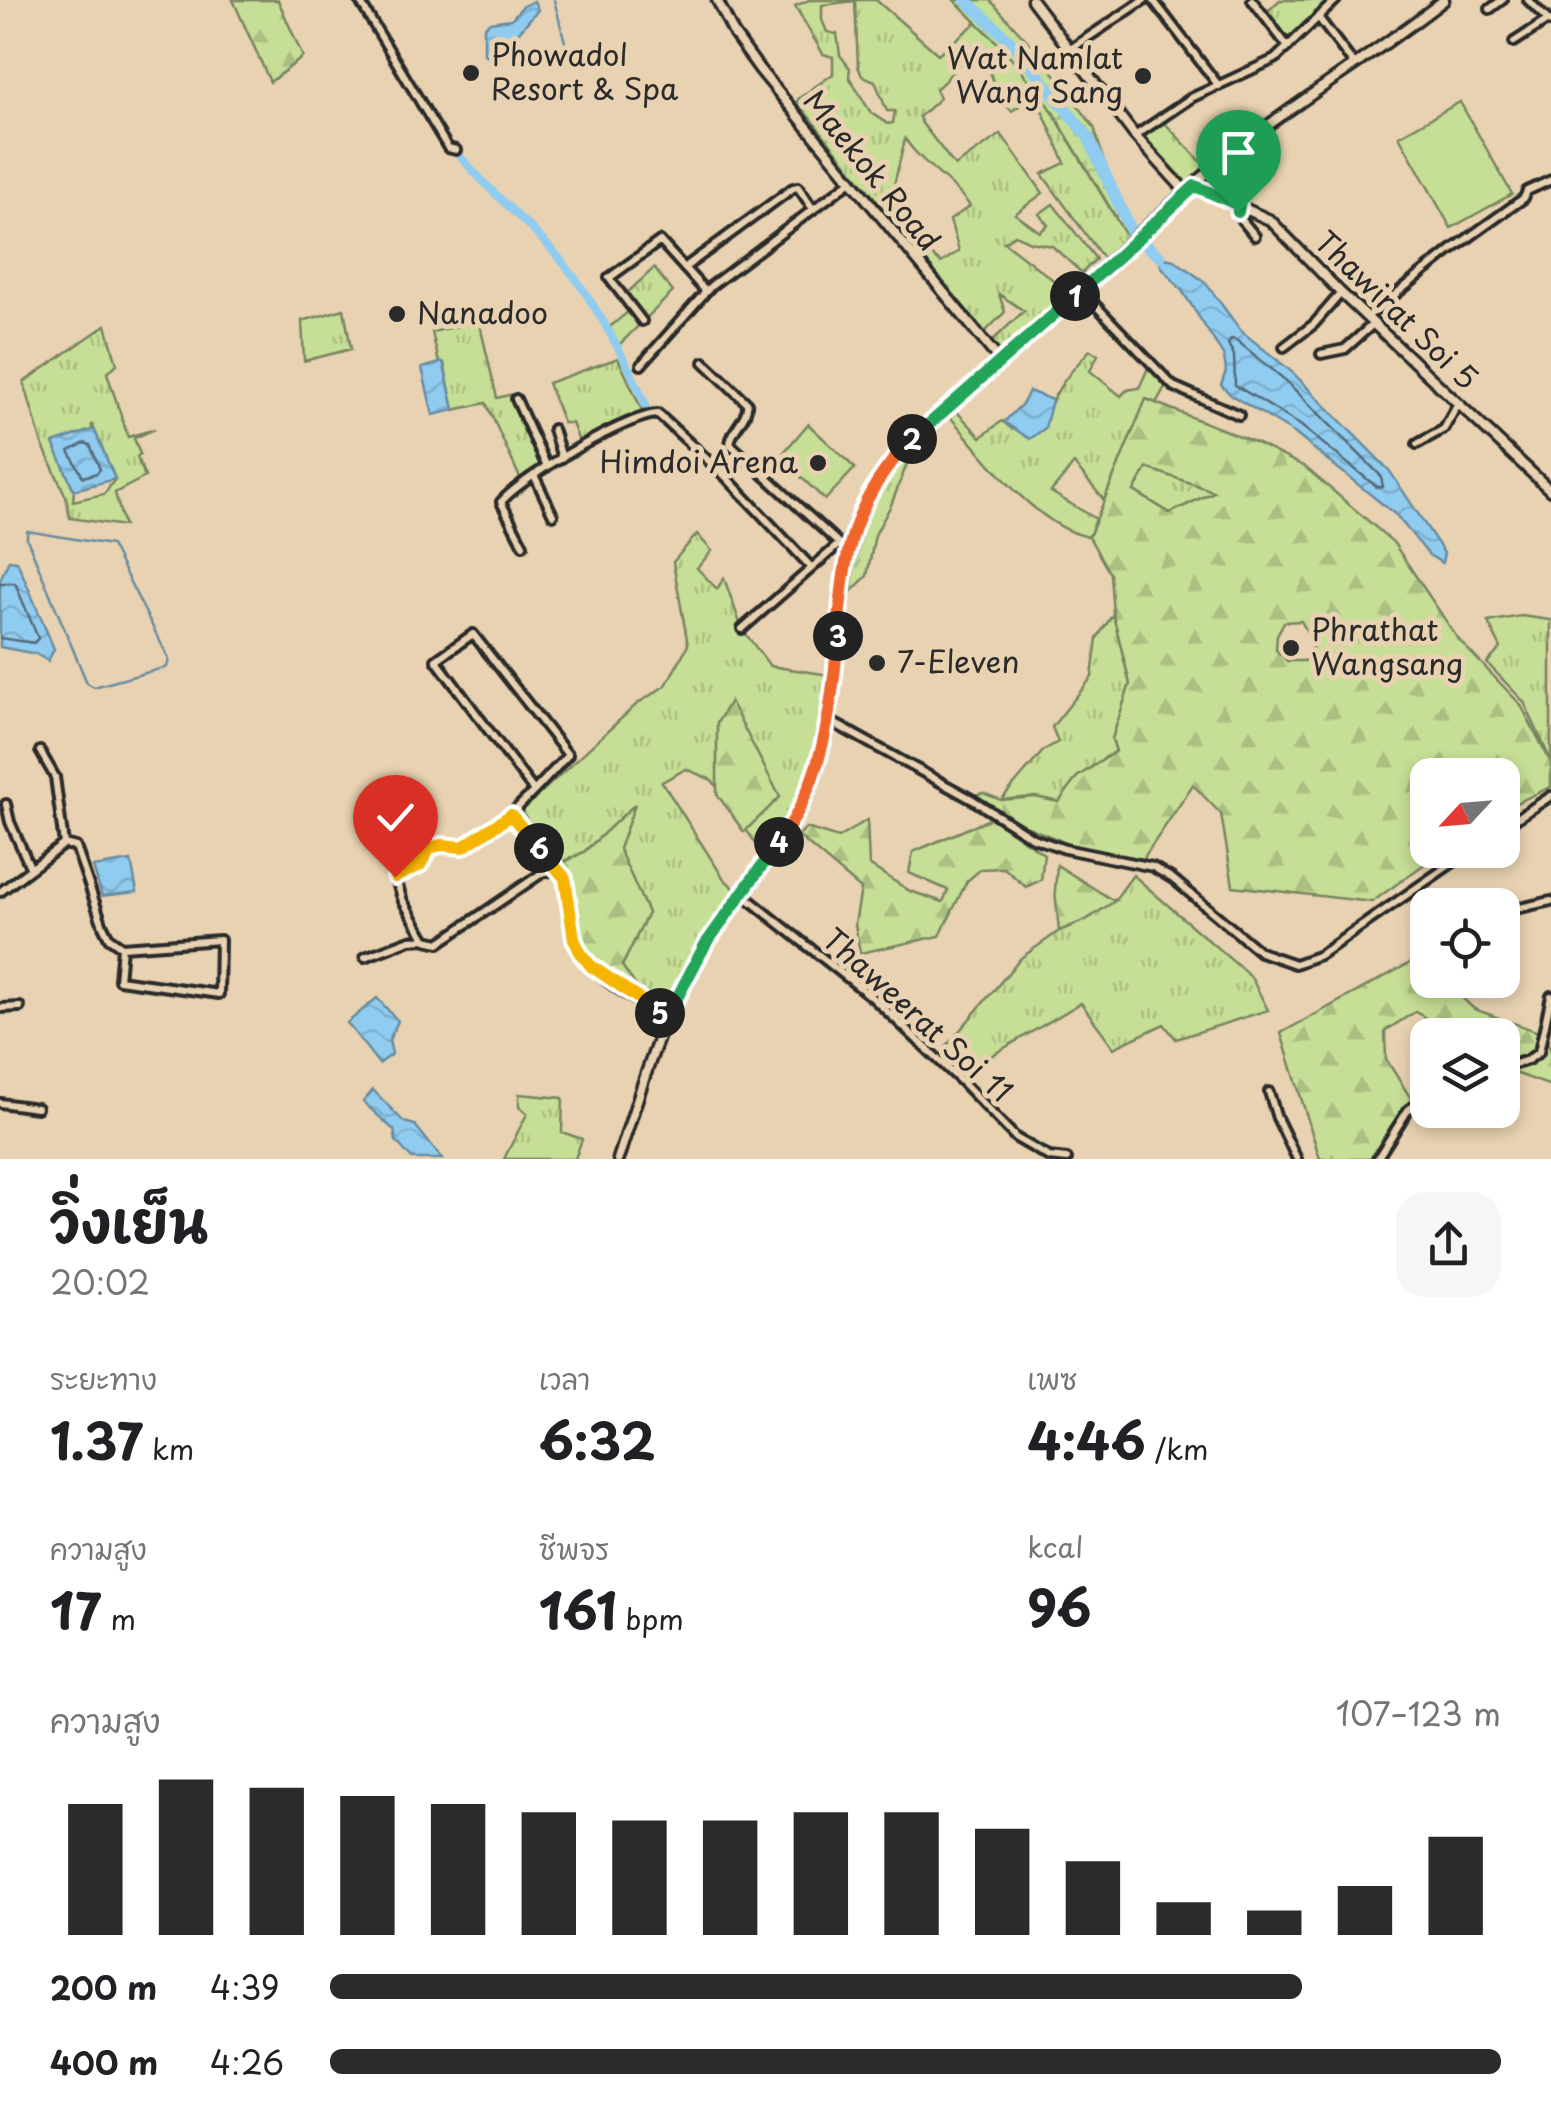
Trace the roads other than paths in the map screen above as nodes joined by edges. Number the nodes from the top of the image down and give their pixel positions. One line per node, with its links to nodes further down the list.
1 (360, 0): 20 (street)
2 (716, 0): 22 (street, Maekok Road)
3 (1032, 0): 16 (street)
4 (1144, 0): 16 (street)
5 (1154, 0): 18 (street)
6 (1252, 0): 15 (street)
7 (1336, 0): 12 (street)
8 (1444, 0): 17 (street)
9 (1502, 0): 11 (street)
10 (1528, 0): 13 (street)
11 (1490, 9)
12 (1318, 17): 15 (street); 17 (street)
13 (1550, 21): 14 (street)
14 (1514, 42)
15 (1288, 46): 18 (street)
16 (1069, 50): 19 (street)
17 (1354, 62): 23 (street)
18 (1218, 86): 19 (street)
19 (1135, 136): 24 (street)
20 (456, 150)
21 (1551, 180): 32 (street)
22 (851, 181): 26 (street); 37 (street, Maekok Road)
23 (1195, 186): 24 (street); 25 (street, Thawirat Soi 5)
24 (1187, 193): 29 (street)
25 (1239, 205): 27 (street); 31 (street, Thawirat Soi 5)
26 (814, 209): 28 (street); 30 (street)
27 (1255, 236)
28 (684, 268): 30 (street); 33 (street)
29 (1081, 290): 37 (street); 41 (street)
30 (706, 292): 38 (street)
31 (1341, 293): 32 (street, Thawirat Soi 5); 34 (street)
32 (1370, 320): 35 (street); 40 (street, Thawirat Soi 5)
33 (642, 321)
34 (1284, 347)
35 (1321, 354)
36 (704, 362): 50 (street)
37 (1001, 362): 50 (street)
38 (641, 365)
39 (516, 399): 45 (street)
40 (1458, 404): 43 (street); 47 (street, Thawirat Soi 5)
41 (1239, 415)
42 (553, 429): 44 (street)
43 (1417, 444)
44 (562, 458): 45 (street); 51 (street)
45 (547, 467): 46 (street)
46 (534, 474): 48 (street); 49 (street)
47 (1549, 487)
48 (553, 515)
49 (523, 544)
50 (842, 548): 51 (street); 53 (street)
51 (812, 568): 52 (street)
52 (742, 629)
53 (828, 720): 62 (street); 65 (street)
54 (40, 751): 60 (street)
55 (534, 792): 55 (street); 58 (street)
56 (1551, 796): 59 (street)
57 (6, 804): 61 (street)
58 (511, 815): 63 (street); 68 (street)
59 (1520, 816)
60 (64, 844): 61 (street); 69 (street)
61 (30, 868): 64 (street)
62 (1445, 868)
63 (559, 869): 68 (street); 74 (street)
64 (0, 892)
65 (742, 894): 74 (street); 81 (street, Thaweerat Soi 11)
66 (1551, 901): 67 (street)
67 (1520, 908)
68 (426, 940): 70 (street)
69 (122, 947): 69 (street)
70 (364, 957)
71 (1551, 996): 75 (street)
72 (20, 1007): 73 (street)
73 (0, 1008)
74 (667, 1017): 80 (street)
75 (1520, 1062)
76 (1269, 1092): 82 (street)
77 (0, 1103): 78 (street)
78 (37, 1108)
79 (1410, 1109): 83 (street)
80 (618, 1159)
81 (1067, 1159)
82 (1297, 1159)
83 (1377, 1159)

